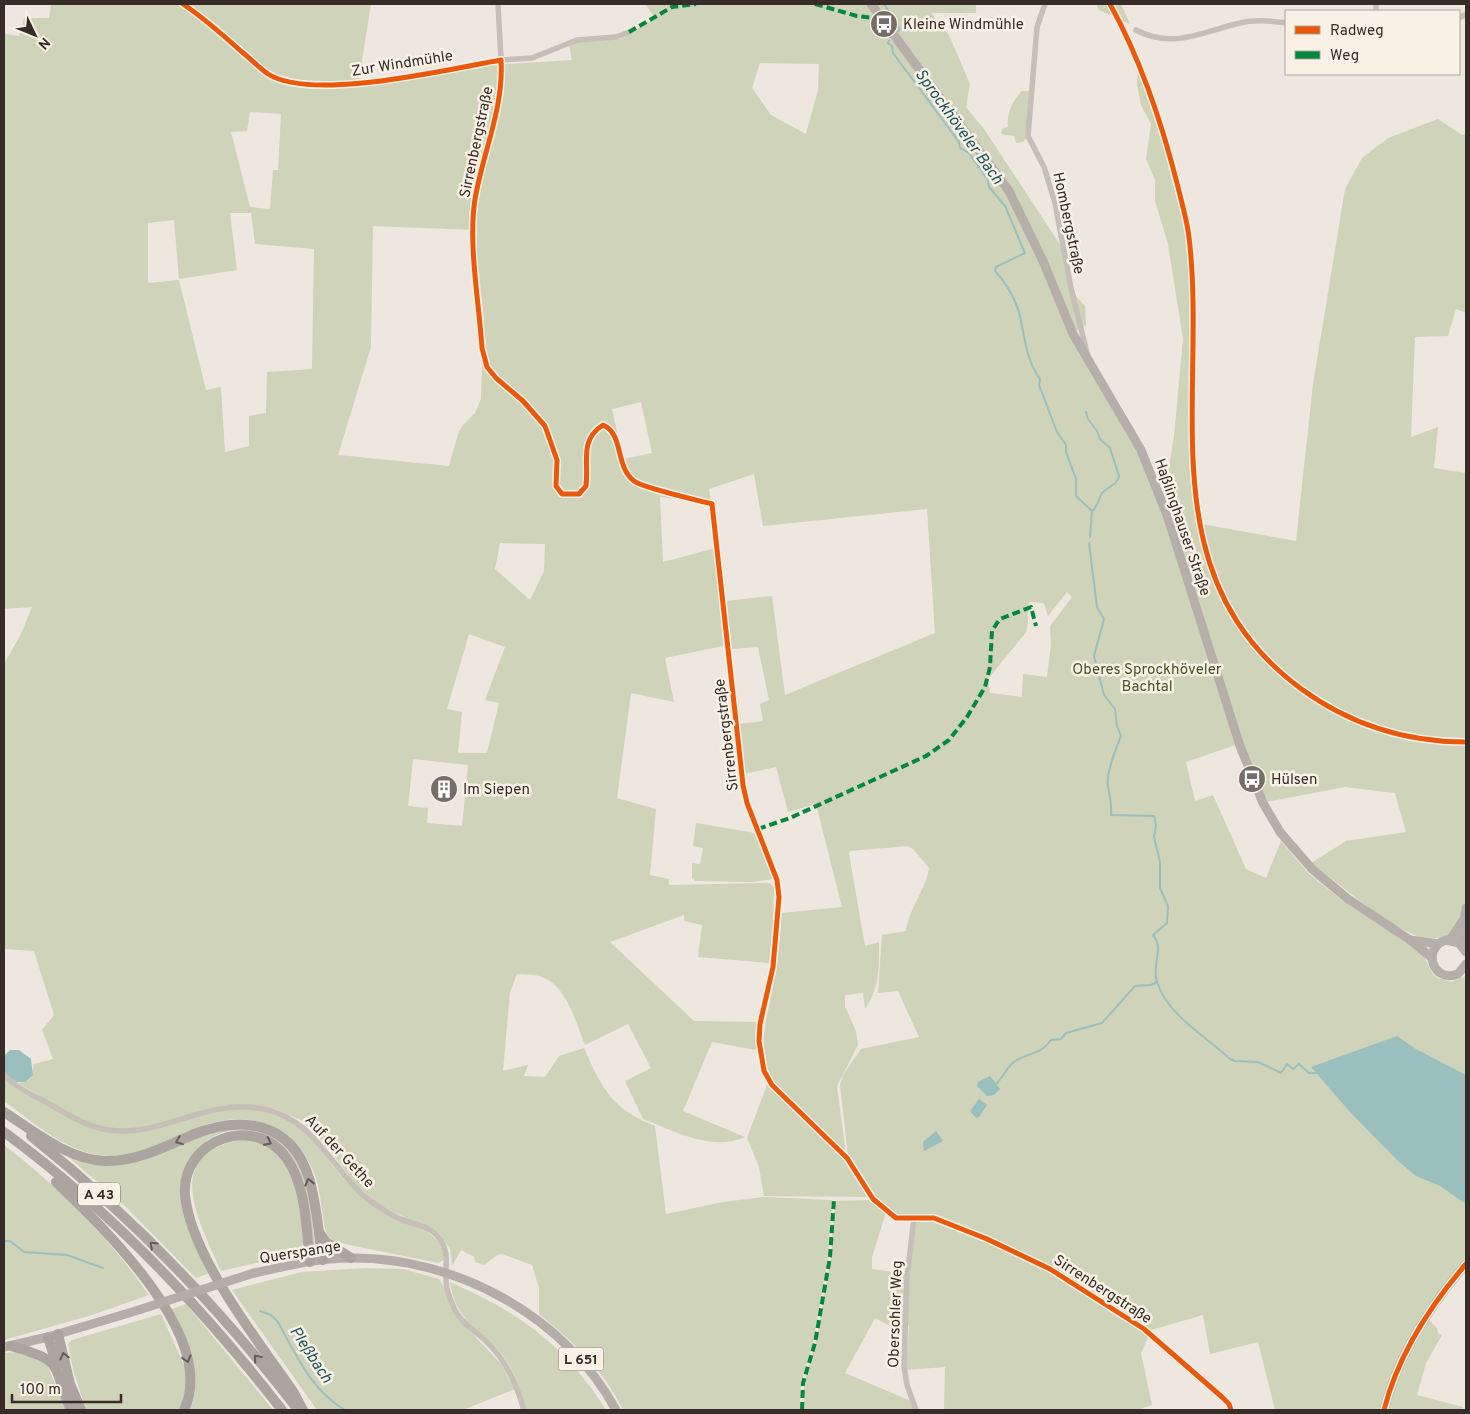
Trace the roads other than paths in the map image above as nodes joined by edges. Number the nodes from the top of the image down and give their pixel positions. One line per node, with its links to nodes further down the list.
1 (183, 4): 8 (street, Zur Windmühle)
2 (498, 4): 8 (street, Sirrenbergstraße)
3 (871, 4): 9 (main road, Haßlinghauser Straße)
4 (1045, 4): 9 (street, Hombergstraße)
5 (1285, 23): 6 (street)
6 (1136, 30)
7 (629, 32): 8 (street, Zur Windmühle)
8 (501, 60): 21 (street, Sirrenbergstraße)
9 (1088, 362): 12 (main road, Haßlinghauser Straße)
10 (1466, 908): 11 (main road)
11 (1464, 918): 13 (main road); 15 (main road)
12 (1410, 940): 14 (main road, Haßlinghauser Straße); 16 (main road, Haßlinghauser Straße)
13 (1450, 940): 14 (main road); 15 (main road)
14 (1438, 944): 16 (main road)
15 (1464, 948)
16 (1431, 957): 17 (main road, Haßlinghauser Straße)
17 (1465, 969)
18 (4, 1074): 27 (street, Auf der Gethe)
19 (4, 1114): 22 (highway, one-way to 19); 35 (highway, A 43, one-way to 19)
20 (5, 1133): 33 (highway, one-way to 33); 34 (highway, A 43)
21 (914, 1218): 39 (street, Obersohler Weg); 40 (street, Sirrenbergstraße)
22 (317, 1230): 23 (highway); 24 (highway)
23 (351, 1258): 24 (main road, Querspange / L 651); 27 (main road, Querspange / L 651)
24 (323, 1260): 25 (main road, Querspange)
25 (310, 1262): 28 (main road, Querspange, bridge); 36 (highway, one-way to 25)
26 (1466, 1264): 41 (main road)
27 (447, 1274): 37 (street, Auf der Gethe); 38 (main road, Querspange / L 651)
28 (53, 1335): 29 (main road, Querspange); 30 (highway); 32 (highway, one-way to 28)
29 (8, 1346): 30 (highway)
30 (56, 1366): 31 (highway)
31 (71, 1410)
32 (81, 1410)
33 (184, 1410)
34 (282, 1410)
35 (298, 1410)
36 (303, 1410)
37 (524, 1410)
38 (616, 1410)
39 (916, 1410)
40 (1231, 1410)
41 (1384, 1410)

